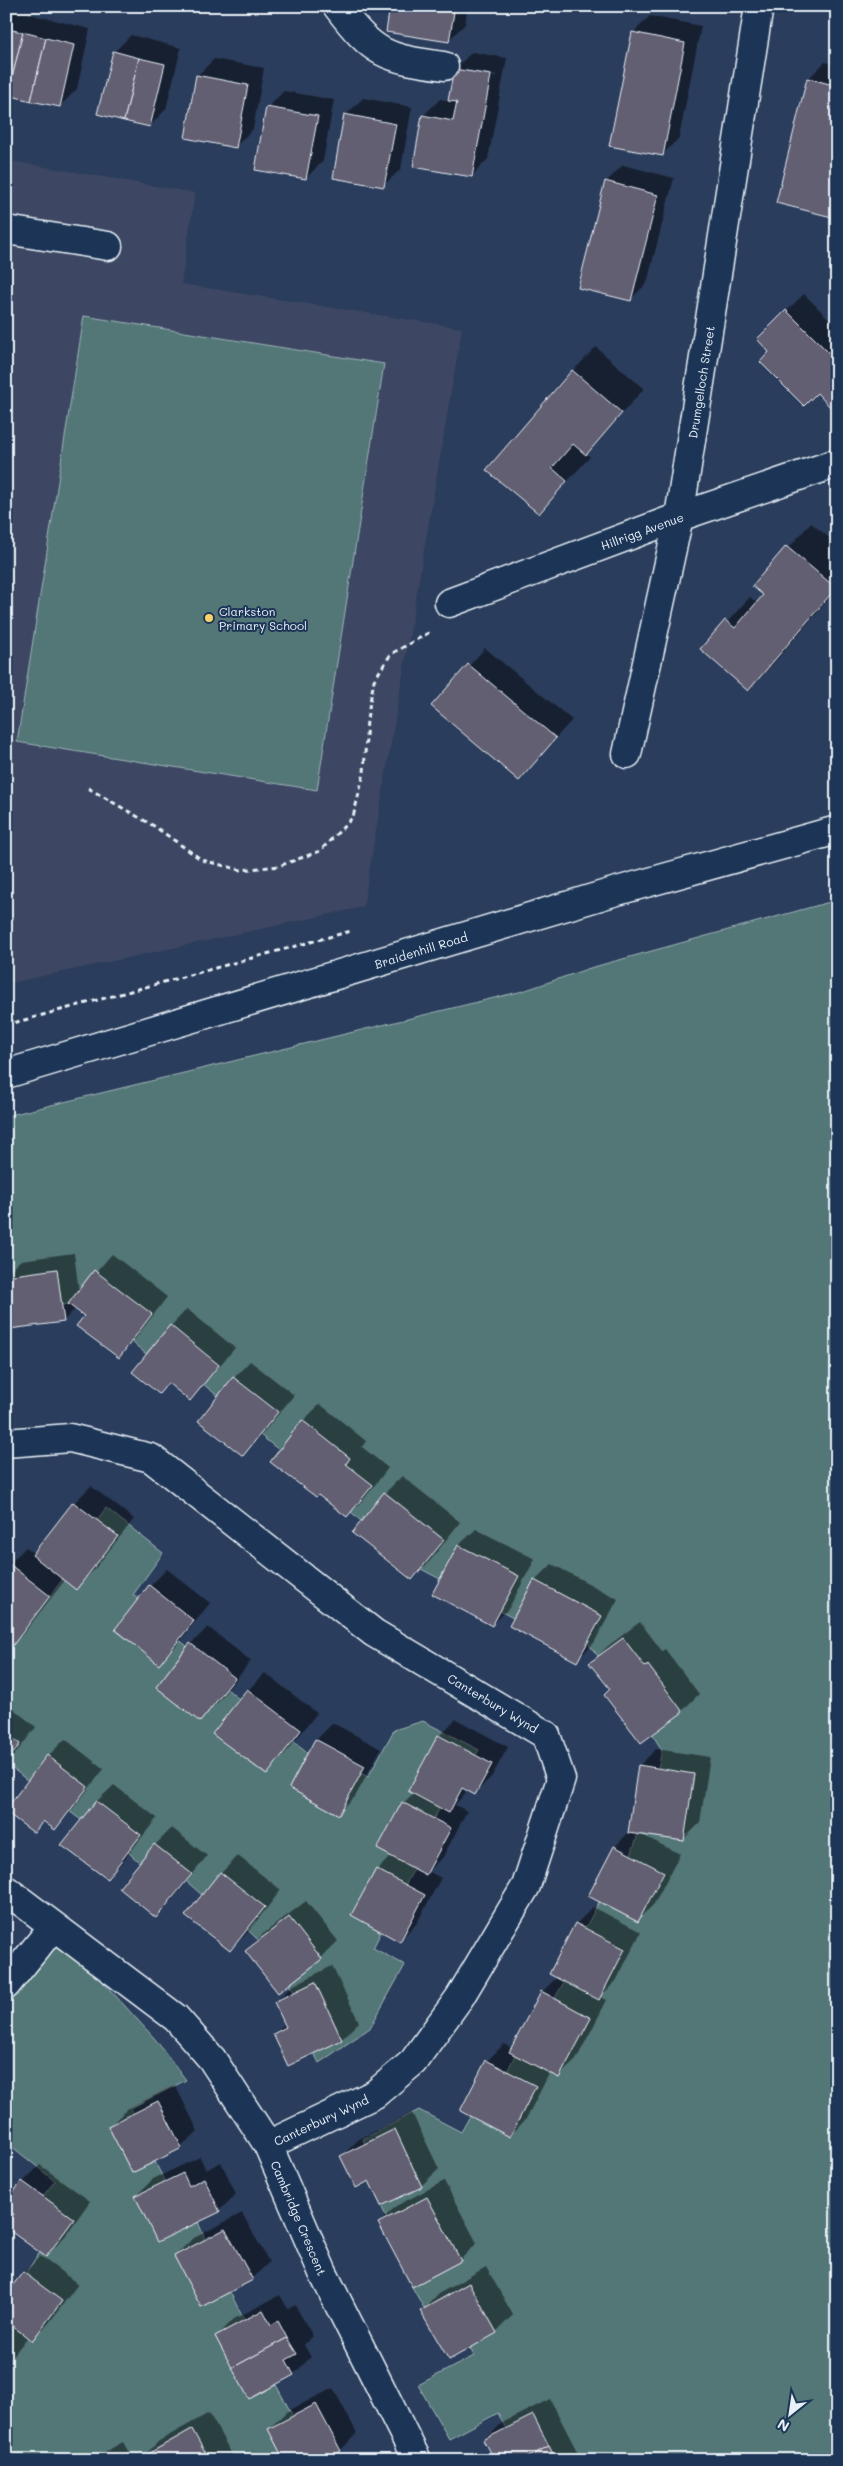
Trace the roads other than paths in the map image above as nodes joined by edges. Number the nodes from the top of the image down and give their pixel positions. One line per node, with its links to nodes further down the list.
1 (337, 6): 3 (street)
2 (759, 6): 7 (street, Drumgelloch Street)
3 (444, 66)
4 (6, 230): 5 (street)
5 (108, 246)
6 (837, 463): 7 (street, Hillrigg Avenue)
7 (679, 517): 8 (street, Hillrigg Avenue); 9 (street, Drumgelloch Street)
8 (448, 603)
9 (627, 754)
10 (837, 830): 11 (street, Braidenhill Road)
11 (6, 1074)
12 (6, 1443): 16 (street, Canterbury Wynd)
13 (6, 1890): 14 (street, Cambridge Crescent)
14 (54, 1928): 15 (street); 16 (street, Cambridge Crescent)
15 (6, 1985)
16 (268, 2145): 17 (street, Cambridge Crescent)
17 (412, 2458)

